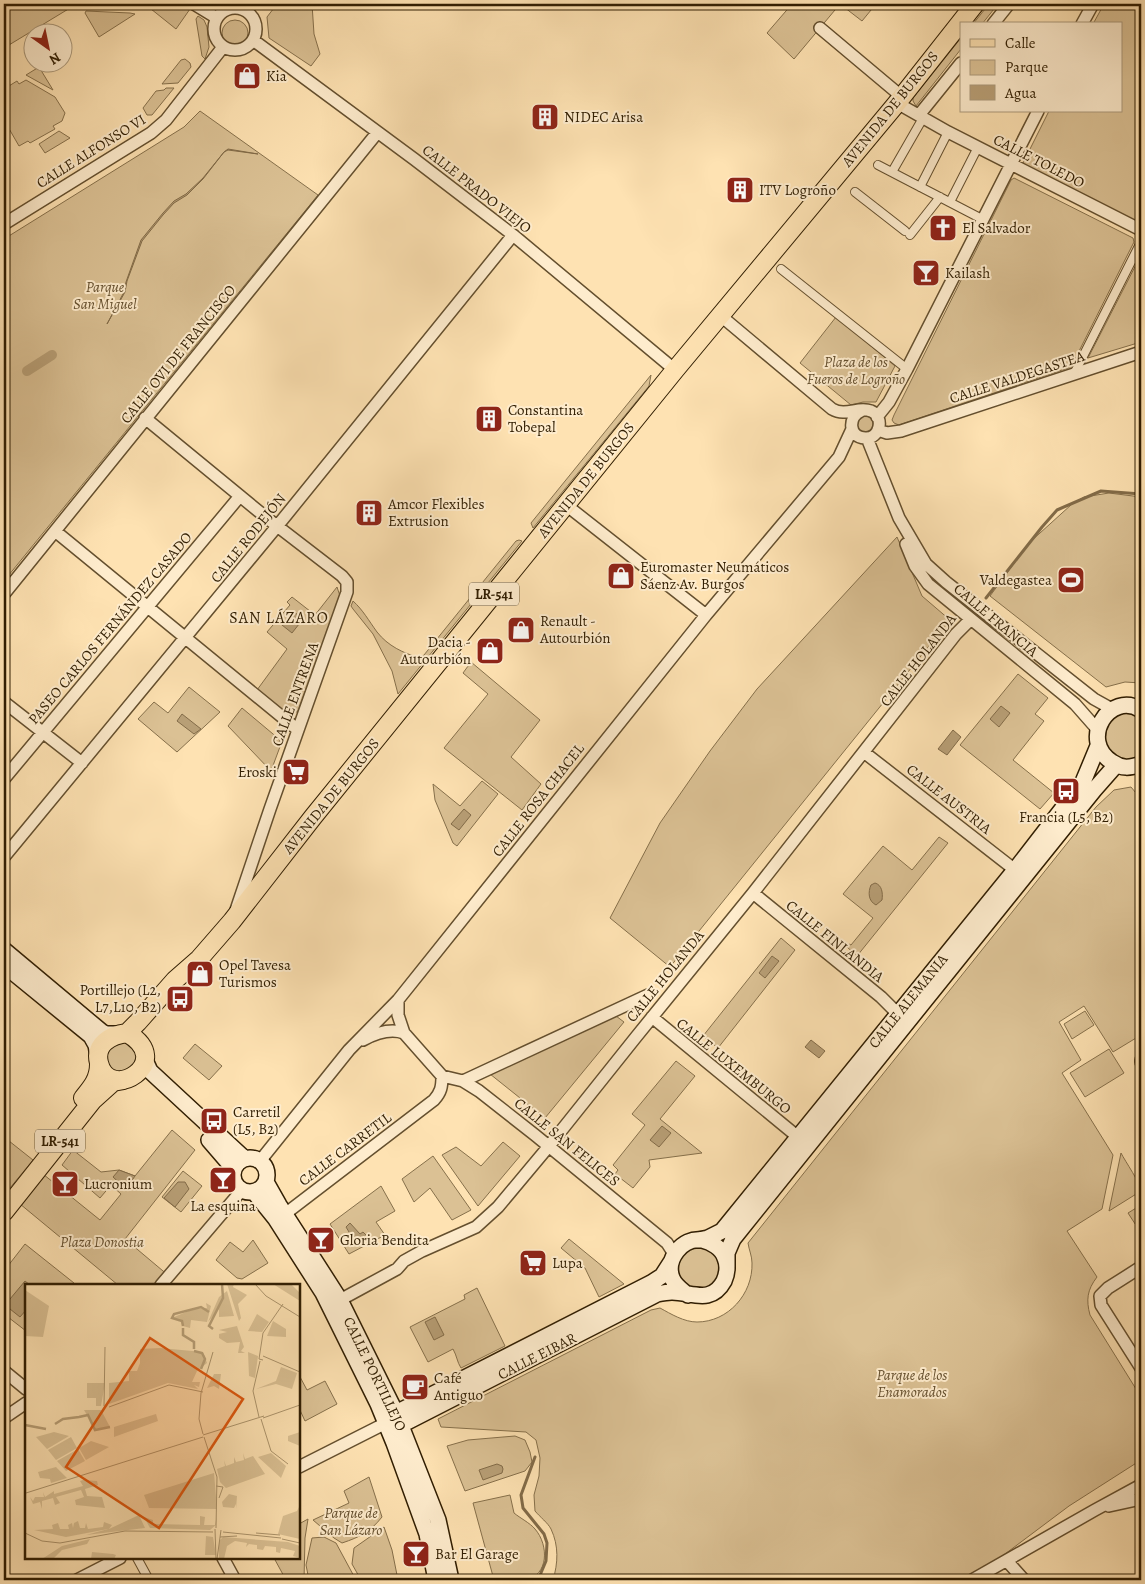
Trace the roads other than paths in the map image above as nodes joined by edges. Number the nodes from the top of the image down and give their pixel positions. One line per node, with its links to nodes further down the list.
1 (194, 4): 7 (street)
2 (256, 4): 6 (street)
3 (975, 4): 8 (main road, AVENIDA DE BURGOS / LR-541)
4 (1010, 4): 9 (street)
5 (1090, 4): 10 (street)
6 (248, 13): 7 (street); 13 (street)
7 (217, 18): 14 (street)
8 (961, 22)
9 (995, 22)
10 (1083, 22)
11 (960, 23): 16 (main road, AVENIDA DE BURGOS / LR-541)
12 (820, 28): 16 (street, CALLE TOLEDO)
13 (253, 40): 14 (street); 20 (street, CALLE PRADO VIEJO)
14 (224, 47): 30 (street, CALLE ALFONSO VI)
15 (960, 64): 18 (street)
16 (899, 99): 18 (street, CALLE TOLEDO); 35 (main road, AVENIDA DE BURGOS / LR-541)
17 (1037, 112): 22 (street, CALLE ROSA CHACEL)
18 (921, 117): 19 (street, CALLE TOLEDO); 24 (street)
19 (948, 132): 21 (street, CALLE TOLEDO); 25 (street)
20 (377, 133): 32 (street, CALLE PRADO VIEJO); 42 (street, CALLE OVI DE FRANCISCO)
21 (978, 147): 22 (street, CALLE TOLEDO); 28 (street)
22 (1011, 162): 29 (street, CALLE ROSA CHACEL); 31 (street, CALLE TOLEDO)
23 (878, 165): 24 (street)
24 (892, 172): 25 (street)
25 (920, 187): 27 (street)
26 (855, 192): 27 (street)
27 (940, 197): 28 (street)
28 (950, 202): 29 (street)
29 (982, 219): 37 (street, CALLE ROSA CHACEL)
30 (4, 224)
31 (1141, 230)
32 (512, 235): 38 (street, CALLE PRADO VIEJO); 49 (street, CALLE RODEJÓN)
33 (1141, 242): 39 (street)
34 (781, 269): 37 (street)
35 (720, 316): 38 (main road, AVENIDA DE BURGOS / LR-541); 40 (street)
36 (1141, 352): 39 (street, CALLE VALDEGASTEA)
37 (907, 369): 44 (street, CALLE ROSA CHACEL)
38 (675, 370): 47 (main road, AVENIDA DE BURGOS / LR-541)
39 (1074, 374): 44 (street, CALLE VALDEGASTEA)
40 (832, 409): 41 (street); 43 (street)
41 (861, 411): 43 (street); 44 (street)
42 (145, 418): 46 (street, CALLE ENTRENA); 50 (street, CALLE OVI DE FRANCISCO)
43 (852, 427): 44 (street); 45 (street, CALLE ROSA CHACEL)
44 (873, 430): 45 (street, CALLE ROSA CHACEL); 48 (street, CALLE FRANCIA)
45 (840, 457): 53 (street, CALLE ROSA CHACEL)
46 (240, 496): 49 (street, CALLE ENTRENA); 52 (street, PASEO CARLOS FERNÁNDEZ CASADO)
47 (566, 505): 53 (street); 71 (main road, AVENIDA DE BURGOS / LR-541)
48 (899, 518): 54 (street, CALLE FRANCIA); 58 (street, CALLE FRANCIA)
49 (277, 526): 55 (street, CALLE RODEJÓN); 60 (street, CALLE ENTRENA)
50 (55, 531): 51 (street, CALLE OVI DE FRANCISCO); 52 (street)
51 (4, 594)
52 (147, 606): 55 (street); 61 (street, PASEO CARLOS FERNÁNDEZ CASADO)
53 (706, 615): 76 (street, CALLE ROSA CHACEL)
54 (971, 619): 59 (street, CALLE FRANCIA); 63 (street, CALLE HOLANDA)
55 (186, 637): 60 (street); 64 (street, CALLE RODEJÓN)
56 (4, 702): 61 (street)
57 (1140, 708): 58 (main road)
58 (1112, 709): 59 (main road)
59 (1097, 729): 62 (main road)
60 (298, 730): 71 (street, CALLE ENTRENA)
61 (42, 732): 64 (street); 67 (street, PASEO CARLOS FERNÁNDEZ CASADO)
62 (1098, 746): 65 (main road); 69 (main road, CALLE ALEMANIA)
63 (865, 753): 69 (street, CALLE AUSTRIA); 70 (street, CALLE HOLANDA)
64 (82, 763): 68 (street, CALLE RODEJÓN)
65 (1116, 765): 66 (main road); 97 (main road, CALLE ALEMANIA)
66 (1138, 769)
67 (4, 779)
68 (4, 857)
69 (1014, 870): 77 (main road, CALLE ALEMANIA)
70 (753, 893): 77 (street, CALLE FINLANDIA); 78 (street, CALLE HOLANDA)
71 (232, 921): 73 (main road, AVENIDA DE BURGOS / LR-541)
72 (4, 950): 79 (main road)
73 (198, 959): 79 (main road, AVENIDA DE BURGOS / LR-541); 82 (main road, AVENIDA DE BURGOS / LR-541)
74 (4, 965): 83 (main road)
75 (648, 995): 86 (street)
76 (398, 1000): 80 (street); 81 (street, CALLE ROSA CHACEL)
77 (898, 1013): 87 (main road, CALLE ALEMANIA)
78 (652, 1017): 87 (street, CALLE LUXEMBURGO); 88 (street, CALLE HOLANDA)
79 (123, 1033): 82 (main road); 83 (main road, LR-541)
80 (404, 1033): 81 (street); 84 (street)
81 (349, 1050): 89 (street, CALLE ROSA CHACEL)
82 (145, 1057): 85 (main road, LR-541); 89 (main road)
83 (99, 1060): 85 (main road); 92 (main road, LR-541)
84 (442, 1076): 86 (street, CALLE SAN FELICES); 94 (street, CALLE CARRETIL)
85 (128, 1079): 89 (main road); 93 (main road, LR-541)
86 (463, 1081): 88 (street, CALLE SAN FELICES)
87 (798, 1137): 95 (main road, CALLE ALEMANIA)
88 (549, 1146): 96 (street, CALLE SAN FELICES); 101 (street, CALLE HOLANDA)
89 (246, 1163): 90 (main road); 91 (main road)
90 (266, 1182): 91 (main road); 94 (main road, CALLE PORTILLEJO)
91 (248, 1191): 99 (street); 107 (main road, CALLE PORTILLEJO)
92 (4, 1195)
93 (4, 1212)
94 (285, 1214): 101 (main road, CALLE PORTILLEJO)
95 (699, 1240): 96 (main road); 97 (main road)
96 (673, 1251): 100 (main road); 107 (main road, CALLE EIBAR)
97 (727, 1267): 100 (main road)
98 (1141, 1267): 102 (street)
99 (162, 1284)
100 (688, 1295): 107 (main road, CALLE EIBAR)
101 (340, 1300): 107 (main road, CALLE PORTILLEJO)
102 (1141, 1368)
103 (4, 1371): 104 (street)
104 (25, 1389)
105 (25, 1404): 106 (street)
106 (4, 1418)
107 (395, 1420): 108 (street, CALLE EIBAR); 119 (main road, CALLE PORTILLEJO); 120 (main road, CALLE PORTILLEJO)
108 (300, 1467)
109 (1141, 1485): 111 (street)
110 (1141, 1499): 111 (street)
111 (1095, 1510): 115 (street)
112 (118, 1559): 116 (street)
113 (138, 1559): 117 (street)
114 (224, 1559): 118 (street)
115 (1007, 1560): 121 (street); 122 (street)
116 (77, 1580)
117 (149, 1580)
118 (235, 1580)
119 (436, 1580)
120 (451, 1580)
121 (972, 1580)
122 (1024, 1580)

